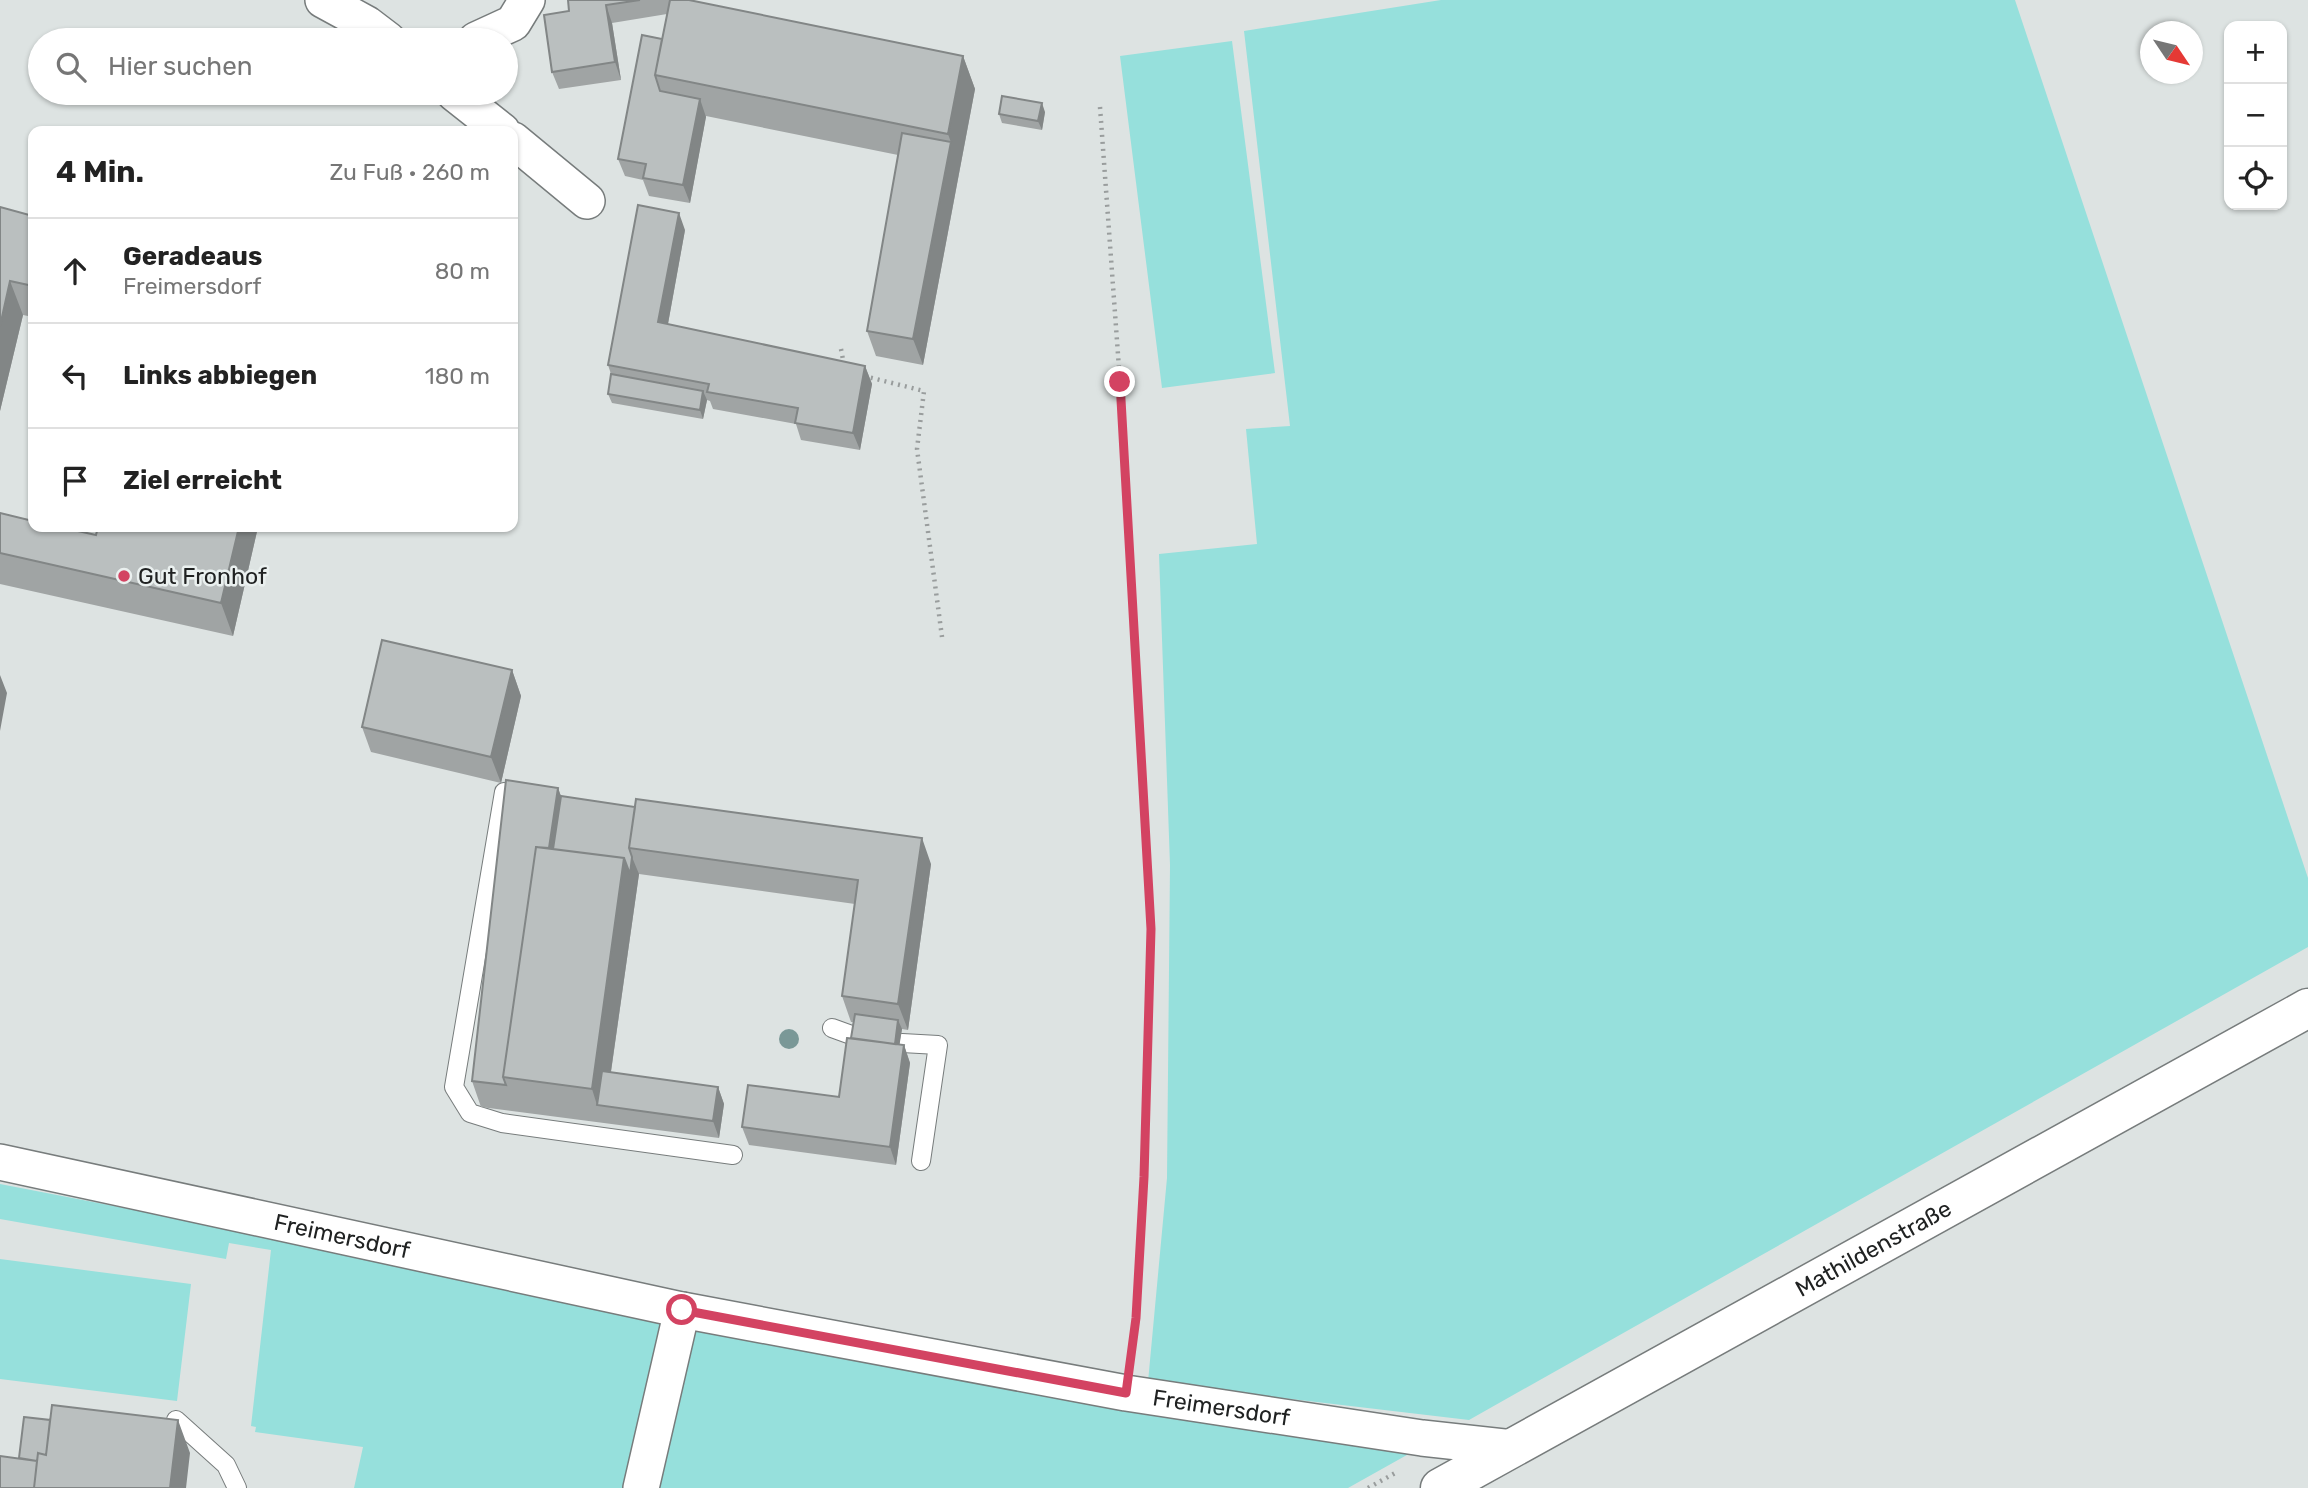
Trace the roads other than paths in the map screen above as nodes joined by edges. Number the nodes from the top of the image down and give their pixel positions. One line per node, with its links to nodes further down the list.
1 (323, 0): 3 (street)
2 (527, 0): 4 (street)
3 (372, 28)
4 (502, 28)
5 (469, 105): 6 (street)
6 (496, 126)
7 (518, 144): 8 (street)
8 (587, 201)
9 (504, 792): 14 (lane)
10 (2308, 1008): 19 (street, Mathildenstraße)
11 (832, 1028): 12 (lane)
12 (854, 1036)
13 (902, 1043): 15 (lane)
14 (733, 1155)
15 (921, 1161)
16 (0, 1162): 17 (street, Freimersdorf)
17 (682, 1310): 19 (street, Freimersdorf); 21 (street)
18 (176, 1420): 20 (lane)
19 (1513, 1448): 22 (street, Mathildenstraße)
20 (237, 1488)
21 (641, 1488)
22 (1440, 1488)

